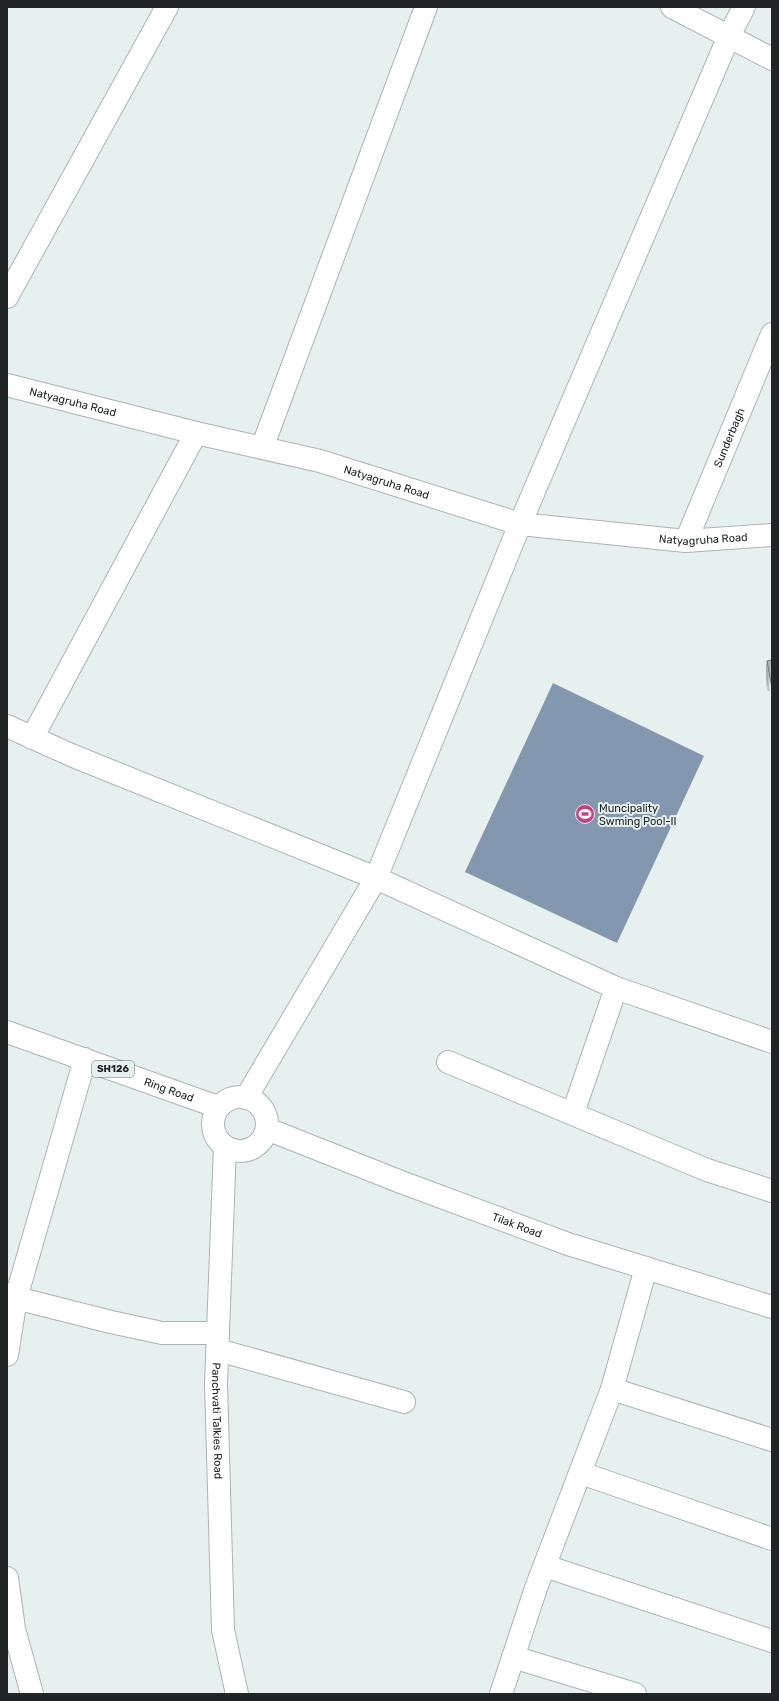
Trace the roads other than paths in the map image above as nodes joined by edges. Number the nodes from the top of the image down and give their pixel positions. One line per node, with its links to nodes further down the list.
1 (167, 7): 7 (street)
2 (426, 7): 12 (street)
3 (672, 7): 5 (street)
4 (744, 7): 5 (street)
5 (729, 36): 6 (street); 13 (street)
6 (772, 59)
7 (7, 298)
8 (772, 334): 9 (street, Sunderbagh)
9 (766, 363): 15 (street, Sunderbagh)
10 (7, 385): 11 (street, Natyagruha Road)
11 (196, 433): 12 (street, Natyagruha Road); 17 (street)
12 (262, 448): 13 (street, Natyagruha Road)
13 (520, 524): 15 (street, Natyagruha Road); 18 (street)
14 (772, 535): 15 (street, Natyagruha Road)
15 (686, 541)
16 (7, 726): 17 (street)
17 (32, 738): 18 (street)
18 (376, 878): 19 (street); 24 (street)
19 (616, 988): 21 (street); 26 (street)
20 (7, 1032): 22 (street, Ring Road / SH126)
21 (772, 1042)
22 (85, 1059): 25 (street, Ring Road / SH126); 31 (street)
23 (448, 1062): 26 (street)
24 (246, 1098): 25 (street); 27 (street)
25 (218, 1107): 28 (street)
26 (573, 1113): 29 (street)
27 (267, 1129): 28 (street); 30 (street, Tilak Road)
28 (225, 1147): 33 (street, Panchvati Talkies Road)
29 (772, 1190)
30 (646, 1268): 32 (street, Tilak Road); 35 (street)
31 (11, 1296): 33 (street); 34 (street)
32 (772, 1307)
33 (218, 1342): 36 (street); 45 (street, Panchvati Talkies Road)
34 (7, 1355)
35 (612, 1389): 37 (street); 38 (street)
36 (404, 1402)
37 (772, 1440)
38 (581, 1473): 39 (street); 40 (street)
39 (772, 1539)
40 (545, 1566): 42 (street); 43 (street)
41 (7, 1578): 44 (street)
42 (772, 1641)
43 (513, 1657): 46 (street); 47 (street)
44 (32, 1694)
45 (237, 1694)
46 (501, 1694)
47 (635, 1694)

